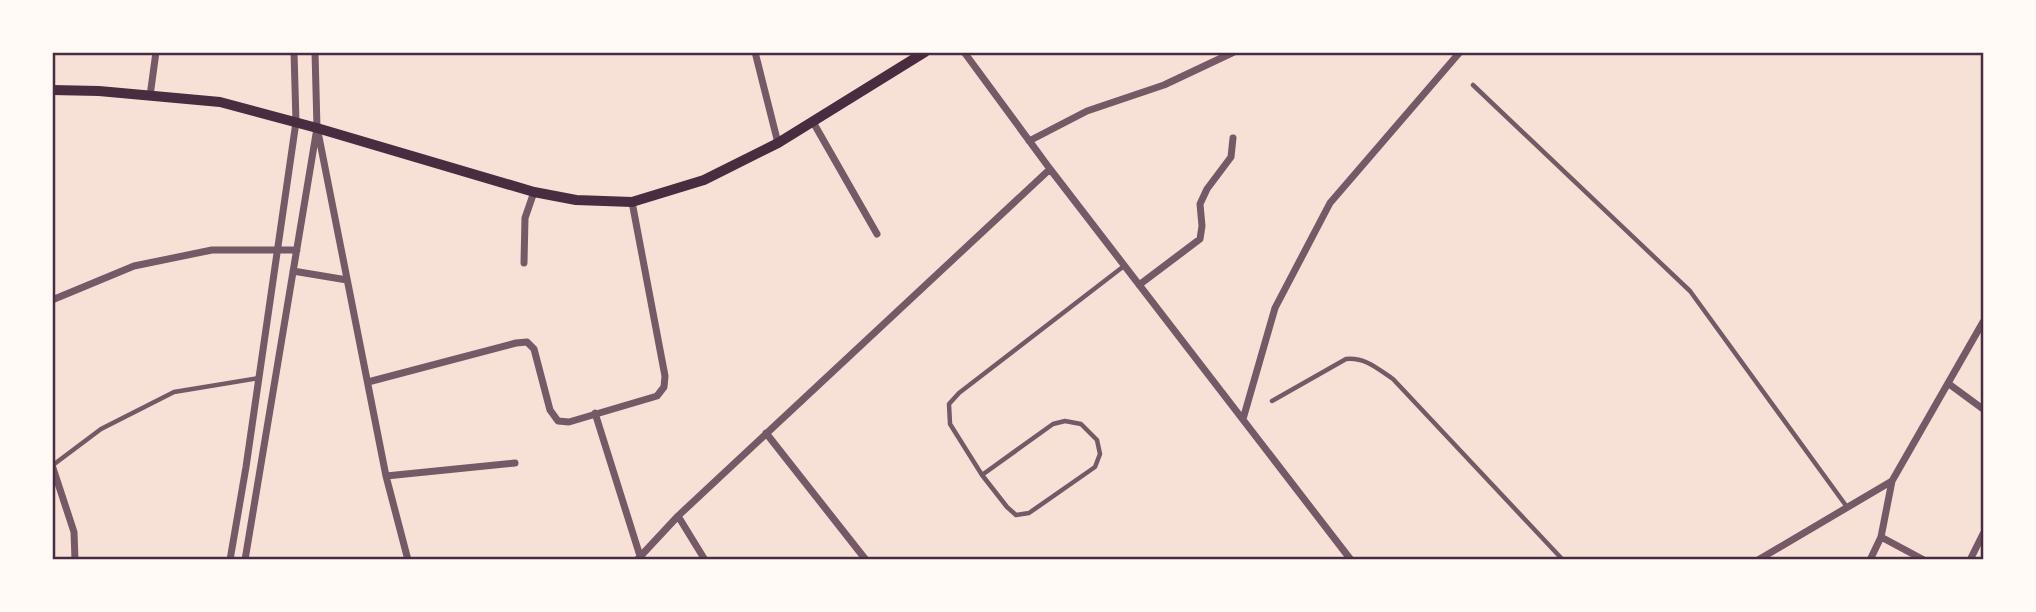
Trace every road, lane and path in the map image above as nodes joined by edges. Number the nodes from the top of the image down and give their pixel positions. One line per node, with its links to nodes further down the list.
1 (156, 52): 11 (street)
2 (294, 52): 12 (street)
3 (315, 52): 14 (street)
4 (925, 52): 13 (main road)
5 (964, 52): 16 (street)
6 (1234, 52): 16 (street)
7 (1460, 52): 37 (street)
8 (755, 53): 17 (street)
9 (1473, 85): 44 (lane)
10 (52, 90): 11 (main road)
11 (150, 96): 12 (main road)
12 (296, 122): 14 (main road); 22 (street)
13 (813, 122): 17 (main road); 21 (street)
14 (317, 128): 19 (main road); 23 (street); 27 (street)
15 (1233, 138): 28 (street)
16 (1029, 141): 18 (street)
17 (778, 143): 20 (main road)
18 (1050, 169): 25 (street); 38 (street)
19 (534, 192): 20 (main road); 24 (street)
20 (632, 202): 36 (street)
21 (877, 234)
22 (276, 250): 23 (street); 29 (street); 31 (street)
23 (297, 250): 26 (street)
24 (523, 263)
25 (1124, 265): 28 (street); 41 (lane)
26 (293, 271): 27 (street); 51 (street)
27 (348, 280): 32 (street)
28 (1139, 285): 37 (street)
29 (52, 300)
30 (1983, 323): 33 (street)
31 (258, 378): 40 (lane); 50 (street)
32 (368, 382): 36 (street); 42 (street)
33 (1948, 384): 35 (street); 43 (street)
34 (1272, 401): 56 (lane)
35 (1983, 409)
36 (595, 413): 48 (street)
37 (1242, 419): 55 (street)
38 (766, 433): 45 (street); 54 (street)
39 (515, 463): 42 (street)
40 (53, 465): 49 (street)
41 (982, 475): 41 (lane)
42 (387, 476): 52 (street)
43 (1892, 481): 44 (street); 47 (street)
44 (1847, 508): 57 (street)
45 (678, 516): 48 (street); 53 (street)
46 (1983, 534): 60 (street)
47 (1881, 537): 58 (street); 59 (street)
48 (638, 558)
49 (75, 559)
50 (230, 559)
51 (245, 559)
52 (408, 559)
53 (705, 559)
54 (866, 559)
55 (1351, 559)
56 (1563, 559)
57 (1758, 559)
58 (1870, 559)
59 (1924, 559)
60 (1970, 559)

